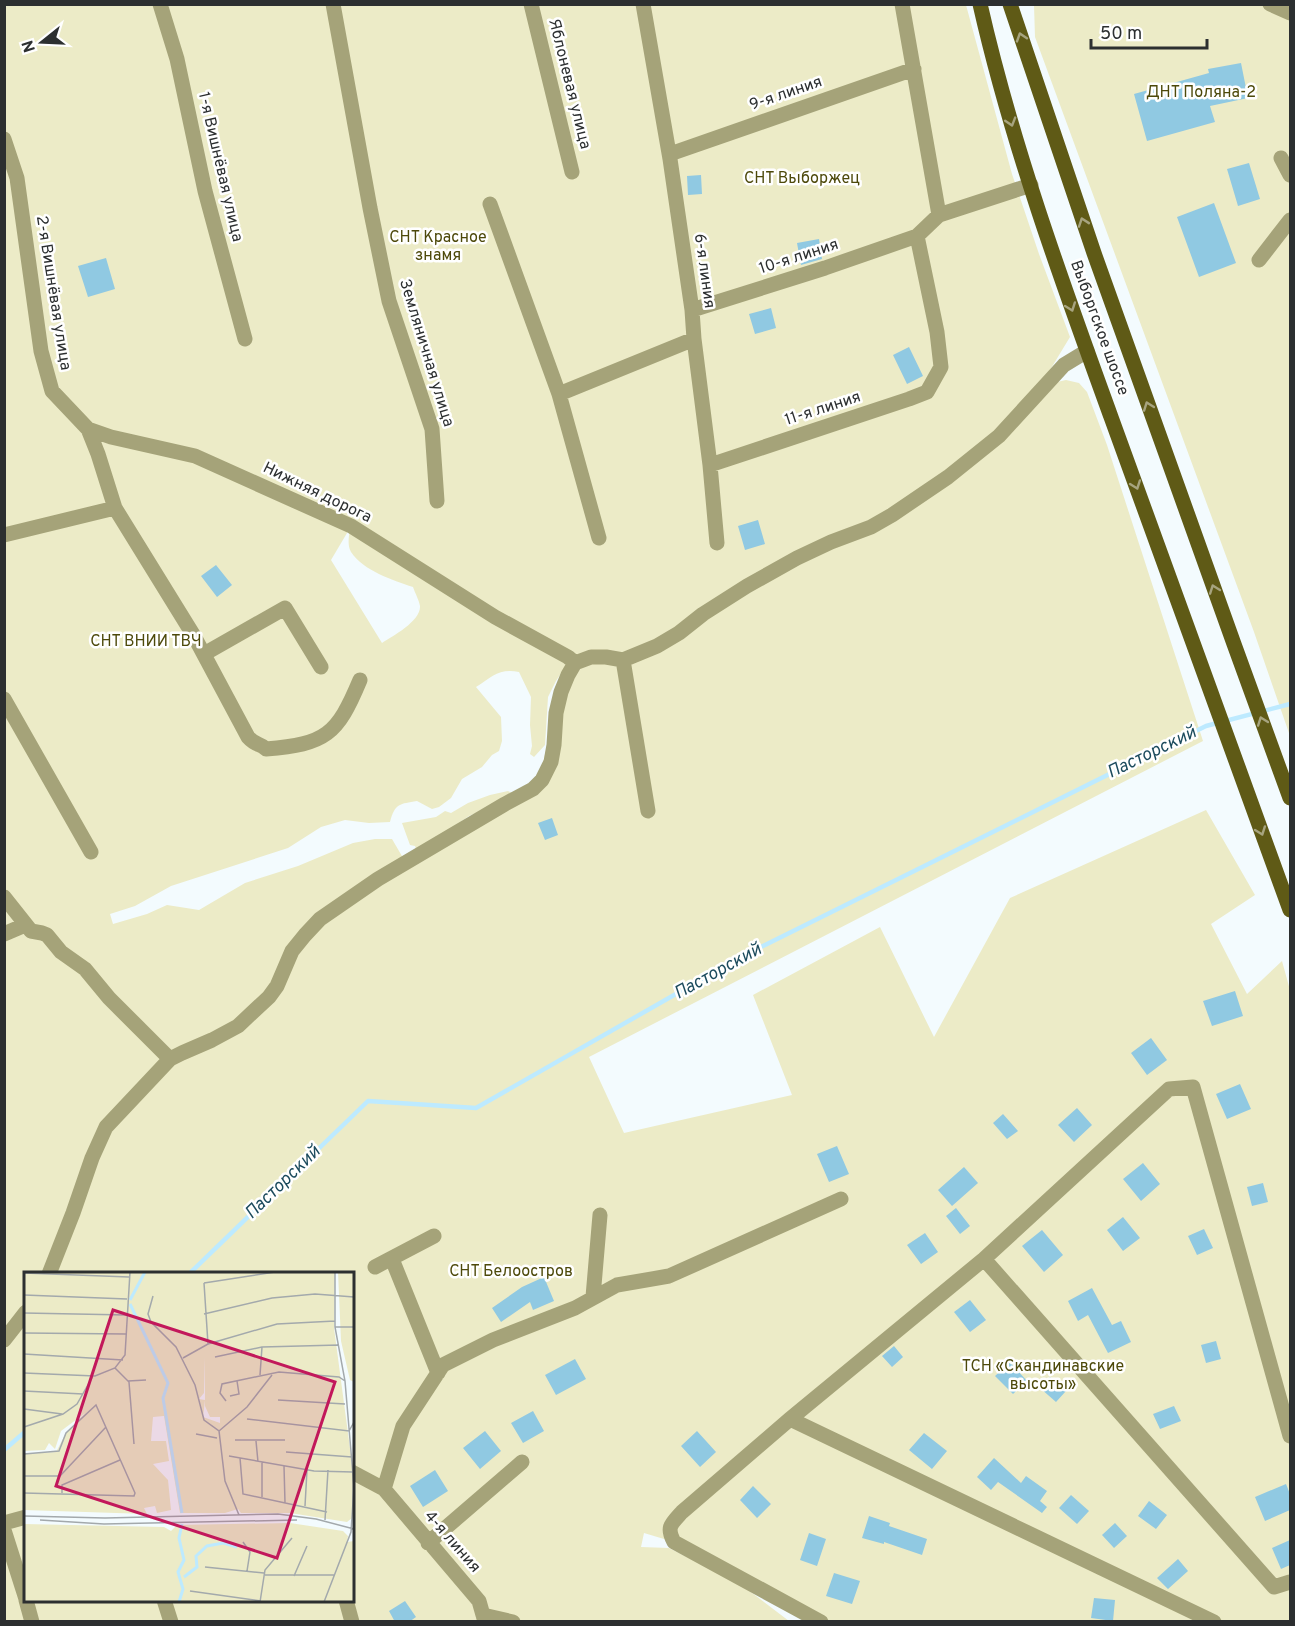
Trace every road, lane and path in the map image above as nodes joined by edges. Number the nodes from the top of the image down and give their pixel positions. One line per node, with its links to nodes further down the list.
1 (160, 4): 23 (street, 1-я Вишнёвая улица)
2 (333, 4): 31 (street, Земляничная улица)
3 (531, 4): 14 (street, Яблоневая улица)
4 (643, 4): 12 (street, 6-я линия)
5 (902, 4): 10 (street)
6 (980, 4): 16 (main road, Выборгское шоссе, one-way to 16)
7 (1010, 4): 42 (main road, Выборгское шоссе, one-way to 7)
8 (1270, 4): 9 (street)
9 (1290, 13)
10 (914, 69): 12 (street, 9-я линия); 18 (street)
11 (4, 140): 27 (street, 2-я Вишнёвая улица)
12 (670, 154): 22 (street, 6-я линия)
13 (1281, 158): 15 (street)
14 (572, 172)
15 (1290, 175)
16 (1031, 184): 18 (street); 25 (main road, Выборгское шоссе, one-way to 25)
17 (490, 204): 26 (street)
18 (939, 215): 20 (street)
19 (1290, 220): 21 (street)
20 (917, 236): 22 (street, 10-я линия); 30 (street, 11-я линия)
21 (1259, 260)
22 (692, 310): 24 (street, 6-я линия)
23 (245, 339)
24 (694, 339): 26 (street); 30 (street, 6-я линия)
25 (1087, 351): 37 (street); 46 (main road, Выборгское шоссе, one-way to 46)
26 (558, 394): 34 (street)
27 (88, 429): 28 (street, Нижняя дорога); 29 (street, 2-я Вишнёвая улица)
28 (111, 437): 29 (street); 38 (street, Нижняя дорога)
29 (99, 454): 32 (street, 2-я Вишнёвая улица)
30 (710, 465): 35 (street, 6-я линия)
31 (437, 501)
32 (115, 508): 33 (street); 36 (street, 2-я Вишнёвая улица)
33 (4, 535)
34 (599, 538)
35 (717, 543)
36 (204, 654): 39 (street); 40 (street, 2-я Вишнёвая улица)
37 (623, 660): 38 (street); 43 (street)
38 (575, 663): 49 (street)
39 (321, 667)
40 (360, 680)
41 (4, 699): 44 (street)
42 (1290, 798)
43 (648, 811)
44 (90, 852)
45 (4, 897): 47 (street)
46 (1290, 910)
47 (25, 925): 48 (street); 49 (street)
48 (4, 934)
49 (170, 1059): 56 (street)
50 (841, 1199): 57 (street)
51 (600, 1215): 57 (street)
52 (434, 1236): 53 (street)
53 (392, 1259): 55 (street); 60 (street)
54 (984, 1259): 61 (street); 62 (street); 70 (street)
55 (375, 1267)
56 (51, 1272)
57 (593, 1297): 60 (street)
58 (24, 1315): 59 (street)
59 (4, 1340)
60 (438, 1372): 65 (street)
61 (790, 1419): 80 (street); 81 (street)
62 (1290, 1436)
63 (522, 1462): 69 (street)
64 (354, 1473): 65 (street)
65 (384, 1489): 69 (street, 4-я линия)
66 (24, 1518): 67 (street)
67 (4, 1523)
68 (4, 1530): 71 (street)
69 (428, 1543): 75 (street, 4-я линия)
70 (1290, 1582)
71 (24, 1594)
72 (27, 1602): 76 (street)
73 (165, 1602): 77 (street)
74 (347, 1602): 78 (street)
75 (484, 1618): 79 (street)
76 (32, 1622)
77 (171, 1622)
78 (352, 1622)
79 (513, 1622)
80 (820, 1622)
81 (1214, 1622)

